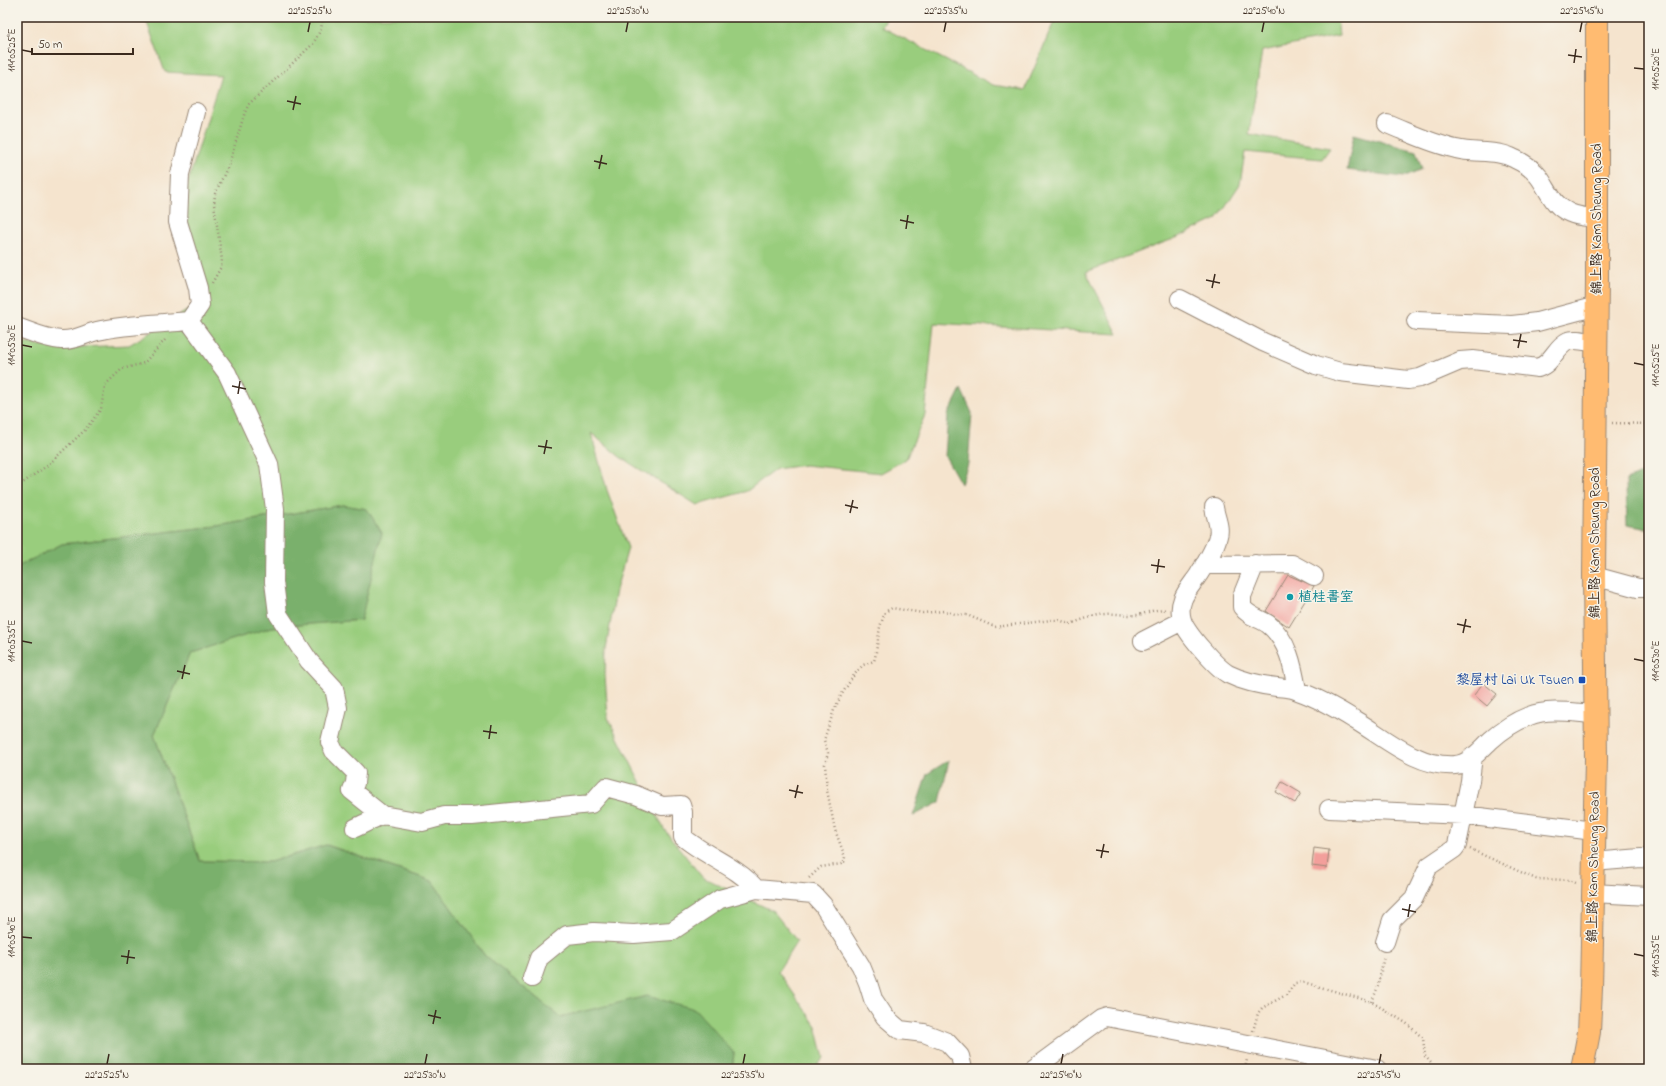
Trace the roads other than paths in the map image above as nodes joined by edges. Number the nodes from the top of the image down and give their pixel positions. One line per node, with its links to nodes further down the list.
1 (1597, 17): 4 (main road, 錦上路 Kam Sheung Road)
2 (196, 112): 8 (street)
3 (1387, 124): 4 (street)
4 (1597, 218): 6 (main road, 錦上路 Kam Sheung Road)
5 (1180, 299): 10 (street)
6 (1597, 306): 7 (street); 10 (main road, 錦上路 Kam Sheung Road)
7 (1416, 321)
8 (189, 322): 9 (street); 23 (street)
9 (17, 327)
10 (1596, 343): 15 (main road, 錦上路 Kam Sheung Road)
11 (1214, 507): 13 (street)
12 (1255, 564): 13 (street); 14 (street); 19 (street)
13 (1204, 565): 17 (street)
14 (1314, 576)
15 (1594, 576): 16 (street); 20 (main road, 錦上路 Kam Sheung Road)
16 (1649, 588)
17 (1181, 622): 18 (street); 19 (street)
18 (1143, 640)
19 (1297, 690): 21 (street)
20 (1596, 714): 21 (street); 26 (main road, 錦上路 Kam Sheung Road)
21 (1474, 756): 24 (street)
22 (1329, 809): 24 (street)
23 (382, 815): 25 (street); 29 (street)
24 (1464, 815): 26 (street); 32 (street)
25 (355, 828)
26 (1594, 831): 28 (main road, 錦上路 Kam Sheung Road)
27 (1649, 860): 28 (street)
28 (1593, 862): 30 (main road, 錦上路 Kam Sheung Road)
29 (756, 889): 33 (street); 34 (street)
30 (1592, 891): 31 (street); 37 (main road, 錦上路 Kam Sheung Road)
31 (1649, 896)
32 (1385, 942)
33 (532, 978)
34 (963, 1069)
35 (1033, 1069): 36 (street)
36 (1377, 1069)
37 (1582, 1069)

